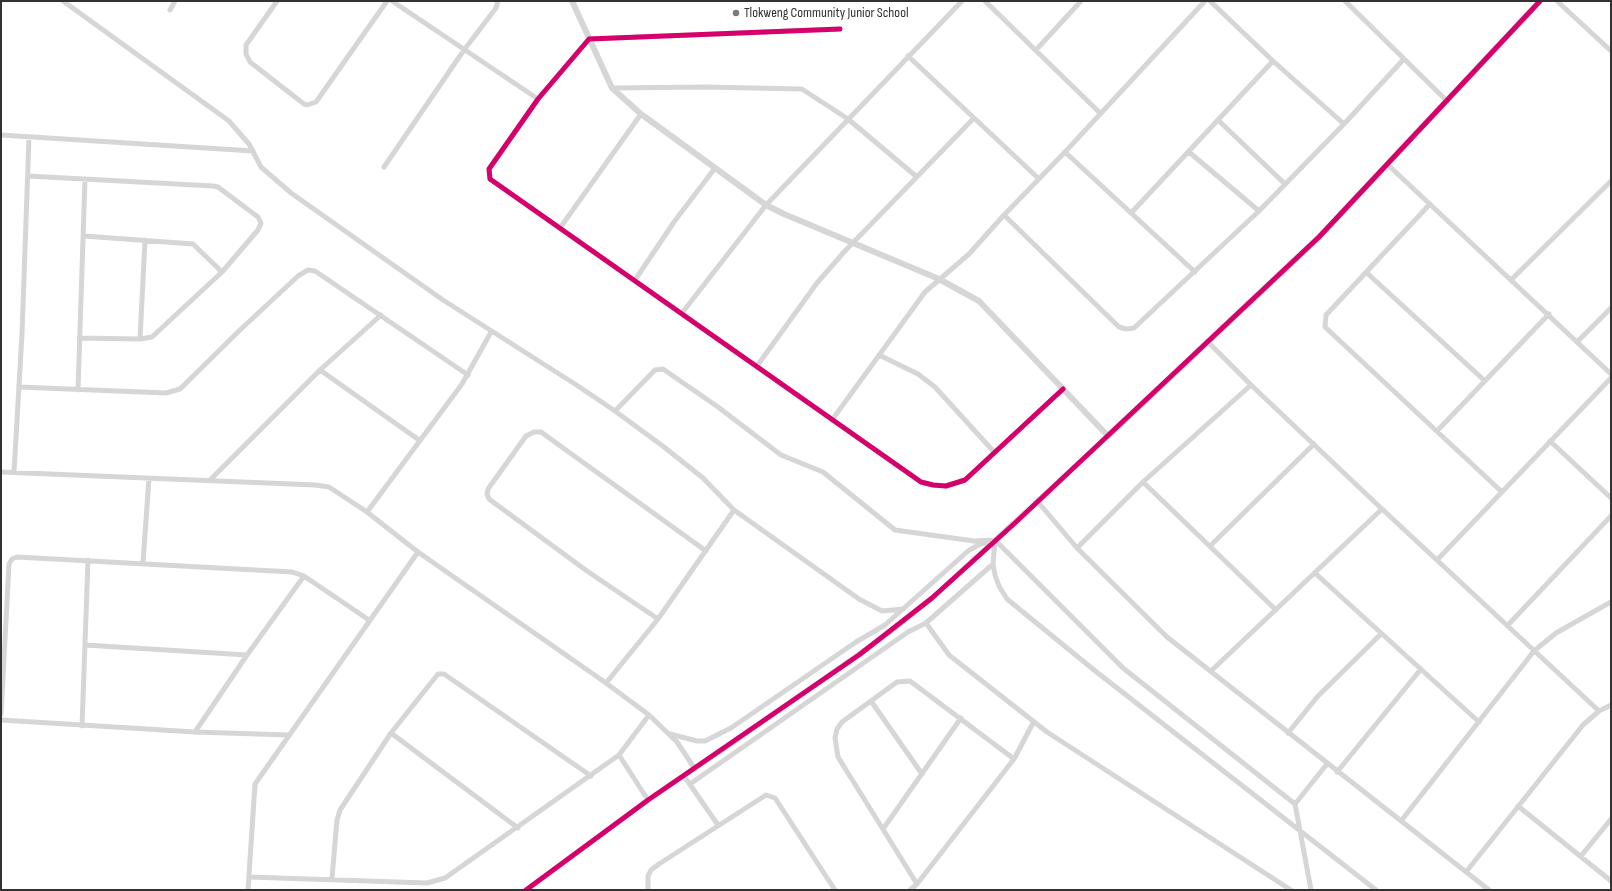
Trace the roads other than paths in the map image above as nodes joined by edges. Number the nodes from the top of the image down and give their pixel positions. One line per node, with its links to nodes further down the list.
1 (63, 1): 36 (street)
2 (175, 1): 16 (street)
3 (277, 1): 4 (street)
4 (387, 1)
5 (392, 1): 19 (street)
6 (498, 1): 19 (street)
7 (572, 1): 18 (street)
8 (962, 1): 22 (street)
9 (985, 1): 20 (street)
10 (1081, 1): 20 (street)
11 (1205, 1): 28 (street)
12 (1210, 1): 24 (street)
13 (1345, 1): 23 (street)
14 (1540, 1): 27 (street)
15 (1557, 1): 21 (street)
16 (170, 10)
17 (840, 30): 18 (street)
18 (589, 39): 25 (street); 26 (street)
19 (464, 50): 26 (street); 40 (street)
20 (1036, 50): 28 (street)
21 (1611, 51)
22 (908, 56): 30 (street); 31 (street)
23 (1403, 60): 27 (street); 33 (street)
24 (1272, 61): 32 (street); 33 (street)
25 (612, 88): 29 (street); 30 (street)
26 (538, 99): 53 (street)
27 (1447, 101): 39 (street)
28 (1100, 113): 37 (street)
29 (641, 114): 41 (street); 53 (street)
30 (848, 119): 43 (street); 49 (street)
31 (973, 119): 43 (street); 44 (street)
32 (1218, 120): 38 (street); 47 (street)
33 (1344, 124): 47 (street)
34 (1, 135): 35 (street)
35 (29, 137): 36 (street); 42 (street)
36 (253, 151): 67 (street)
37 (1065, 152): 44 (street); 51 (street)
38 (1189, 152): 50 (street); 51 (street)
39 (1387, 164): 48 (street); 70 (street)
40 (384, 167)
41 (715, 168): 49 (street); 60 (street)
42 (28, 176): 45 (street); 80 (street)
43 (917, 177): 56 (street)
44 (1038, 178): 52 (street)
45 (85, 179): 54 (street); 57 (street)
46 (1611, 181): 62 (street)
47 (1285, 184): 50 (street)
48 (1430, 204): 59 (street); 62 (street)
49 (766, 205): 56 (street); 64 (street)
50 (1259, 211): 58 (street)
51 (1132, 212): 58 (street)
52 (1004, 215): 58 (street); 61 (street)
53 (560, 228): 60 (street)
54 (84, 236): 55 (street); 68 (street)
55 (145, 240): 57 (street); 69 (street)
56 (852, 244): 61 (street); 73 (street)
57 (222, 272): 69 (street)
58 (1195, 272)
59 (1367, 273): 78 (street); 85 (street)
60 (635, 280): 64 (street)
61 (939, 280): 72 (street); 81 (street)
62 (1511, 280): 65 (street)
63 (1611, 308): 71 (street)
64 (682, 313): 73 (street)
65 (1549, 314): 71 (street); 78 (street)
66 (381, 315): 74 (street); 76 (street); 82 (street)
67 (491, 332): 76 (street); 83 (street)
68 (79, 338): 69 (street); 82 (street)
69 (140, 339)
70 (1208, 341): 79 (street); 86 (street)
71 (1577, 342): 75 (street)
72 (879, 355): 84 (street); 90 (street)
73 (757, 366): 84 (street)
74 (320, 370): 87 (street); 94 (street)
75 (1611, 374)
76 (468, 375): 87 (street)
77 (1611, 378): 88 (street)
78 (1485, 381): 85 (street)
79 (1251, 385): 89 (street); 95 (street)
80 (19, 387): 82 (street); 92 (street)
81 (1064, 389): 86 (street); 90 (street)
82 (78, 390)
83 (615, 412): 100 (street); 103 (street)
84 (832, 420): 90 (street)
85 (1437, 431): 96 (street)
86 (1108, 436): 98 (street)
87 (419, 440): 101 (street)
88 (1550, 441): 96 (street); 97 (street)
89 (1314, 444): 99 (street); 104 (street)
90 (995, 453)
91 (1, 472): 92 (street)
92 (14, 472): 93 (street)
93 (149, 478): 94 (street); 110 (street)
94 (210, 480): 101 (street)
95 (1143, 482): 104 (street); 105 (street)
96 (1502, 492): 109 (street)
97 (1611, 498)
98 (1038, 502): 103 (street); 105 (street)
99 (1382, 509): 109 (street); 112 (street)
100 (734, 510): 106 (street); 115 (street)
101 (367, 512): 107 (street)
102 (1611, 516): 120 (street)
103 (994, 541): 111 (street); 115 (street); 146 (street); 153 (street)
104 (1210, 546): 116 (street)
105 (1077, 548): 126 (street)
106 (706, 550): 118 (street); 118 (street)
107 (418, 552): 117 (street); 127 (street)
108 (88, 560): 110 (street); 122 (street); 131 (street)
109 (1437, 560): 120 (street)
110 (144, 562): 113 (street)
111 (993, 564): 119 (street); 160 (street)
112 (1315, 573): 116 (street); 121 (street)
113 (304, 576): 117 (street); 124 (street)
114 (1611, 602): 123 (street)
115 (903, 609): 140 (street)
116 (1276, 610): 126 (street)
117 (369, 620): 142 (street)
118 (658, 620): 127 (street)
119 (926, 623): 136 (street); 151 (street)
120 (1508, 625): 123 (street)
121 (1381, 634): 125 (street); 141 (street)
122 (85, 645): 124 (street); 137 (street)
123 (1534, 651): 130 (street); 135 (street)
124 (247, 655): 138 (street)
125 (1421, 669): 135 (street); 147 (street)
126 (1211, 671): 141 (street)
127 (606, 683): 132 (street)
128 (871, 700): 133 (street); 148 (street); 159 (street)
129 (1611, 705): 130 (street)
130 (1599, 712): 154 (street)
131 (1, 714)
132 (649, 715): 140 (street); 143 (street)
133 (961, 718): 144 (street); 148 (street)
134 (1, 720): 137 (street)
135 (1479, 722): 156 (street)
136 (1033, 723): 144 (street); 172 (street)
137 (82, 726): 138 (street)
138 (195, 732): 142 (street)
139 (392, 733): 149 (street); 158 (street); 164 (street)
140 (669, 733): 146 (street)
141 (1288, 733): 145 (street)
142 (289, 736): 163 (street)
143 (620, 755): 149 (street); 152 (street)
144 (1014, 759): 166 (street)
145 (1327, 764): 147 (street); 153 (street)
146 (695, 769): 150 (street)
147 (1337, 772): 156 (street)
148 (922, 774): 159 (street)
149 (591, 776): 158 (street)
150 (684, 776): 151 (street); 152 (street)
151 (690, 784): 157 (street)
152 (648, 800): 168 (street)
153 (1295, 804): 160 (street)
154 (1518, 806): 161 (street); 162 (street)
155 (1611, 819): 161 (street)
156 (1401, 821): 162 (street)
157 (718, 825): 169 (street); 170 (street)
158 (518, 828): 164 (street)
159 (883, 829): 166 (street)
160 (1299, 829): 173 (street); 174 (street)
161 (1581, 856): 165 (street)
162 (1466, 872): 175 (street)
163 (249, 877): 164 (street); 167 (street)
164 (332, 878)
165 (1611, 881)
166 (918, 884): 171 (street)
167 (248, 890)
168 (526, 890)
169 (648, 890)
170 (835, 890)
171 (910, 890)
172 (1291, 890)
173 (1311, 890)
174 (1376, 890)
175 (1489, 890)

